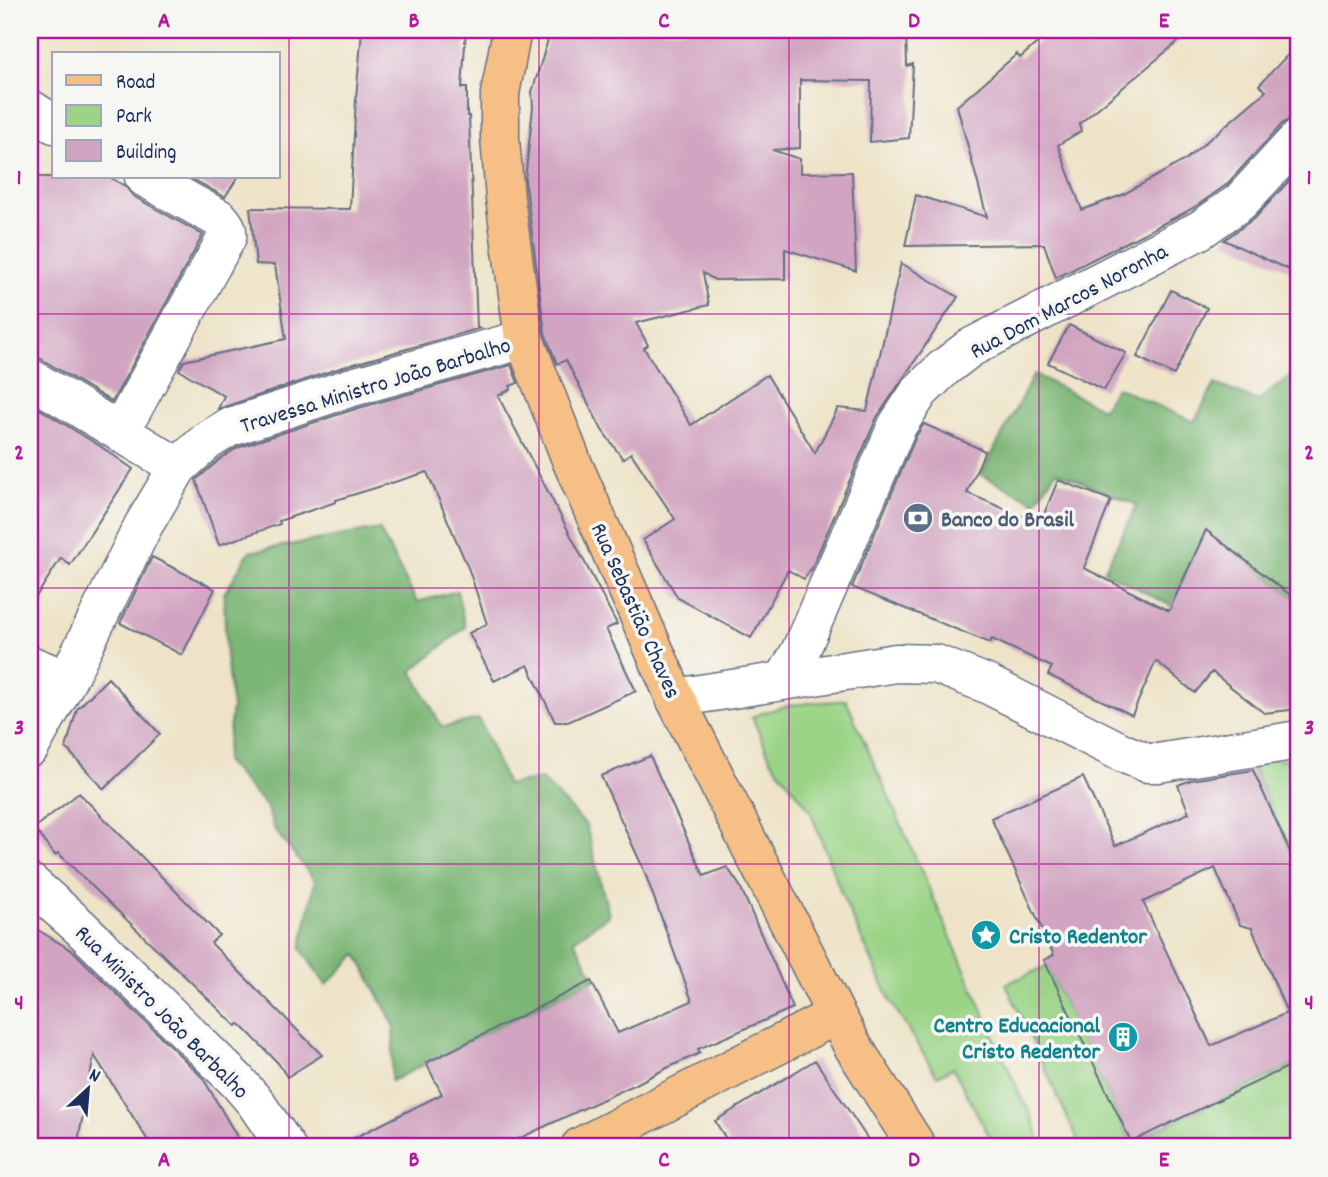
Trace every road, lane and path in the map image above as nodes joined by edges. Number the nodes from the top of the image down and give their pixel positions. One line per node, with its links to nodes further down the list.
1 (512, 30): 6 (main road, Rua Sebastião Chaves)
2 (30, 109): 3 (street)
3 (52, 123)
4 (1298, 139): 12 (street, Rua Dom Marcos Noronha)
5 (146, 178): 8 (street)
6 (524, 339): 9 (street, Travessa Ministro João Barbalho); 13 (main road, Rua Sebastião Chaves)
7 (30, 377): 8 (street)
8 (120, 432): 9 (street)
9 (178, 467): 11 (street, Travessa Ministro João Barbalho)
10 (30, 664): 11 (street)
11 (67, 680): 15 (street, Travessa Ministro João Barbalho)
12 (784, 680): 13 (street); 14 (street)
13 (675, 698): 17 (main road, Rua Sebastião Chaves)
14 (1298, 740)
15 (30, 747)
16 (30, 883): 18 (street, Rua Ministro João Barbalho)
17 (836, 1015): 19 (main road); 20 (main road, Rua Sebastião Chaves)
18 (286, 1147)
19 (580, 1147)
20 (916, 1147)

